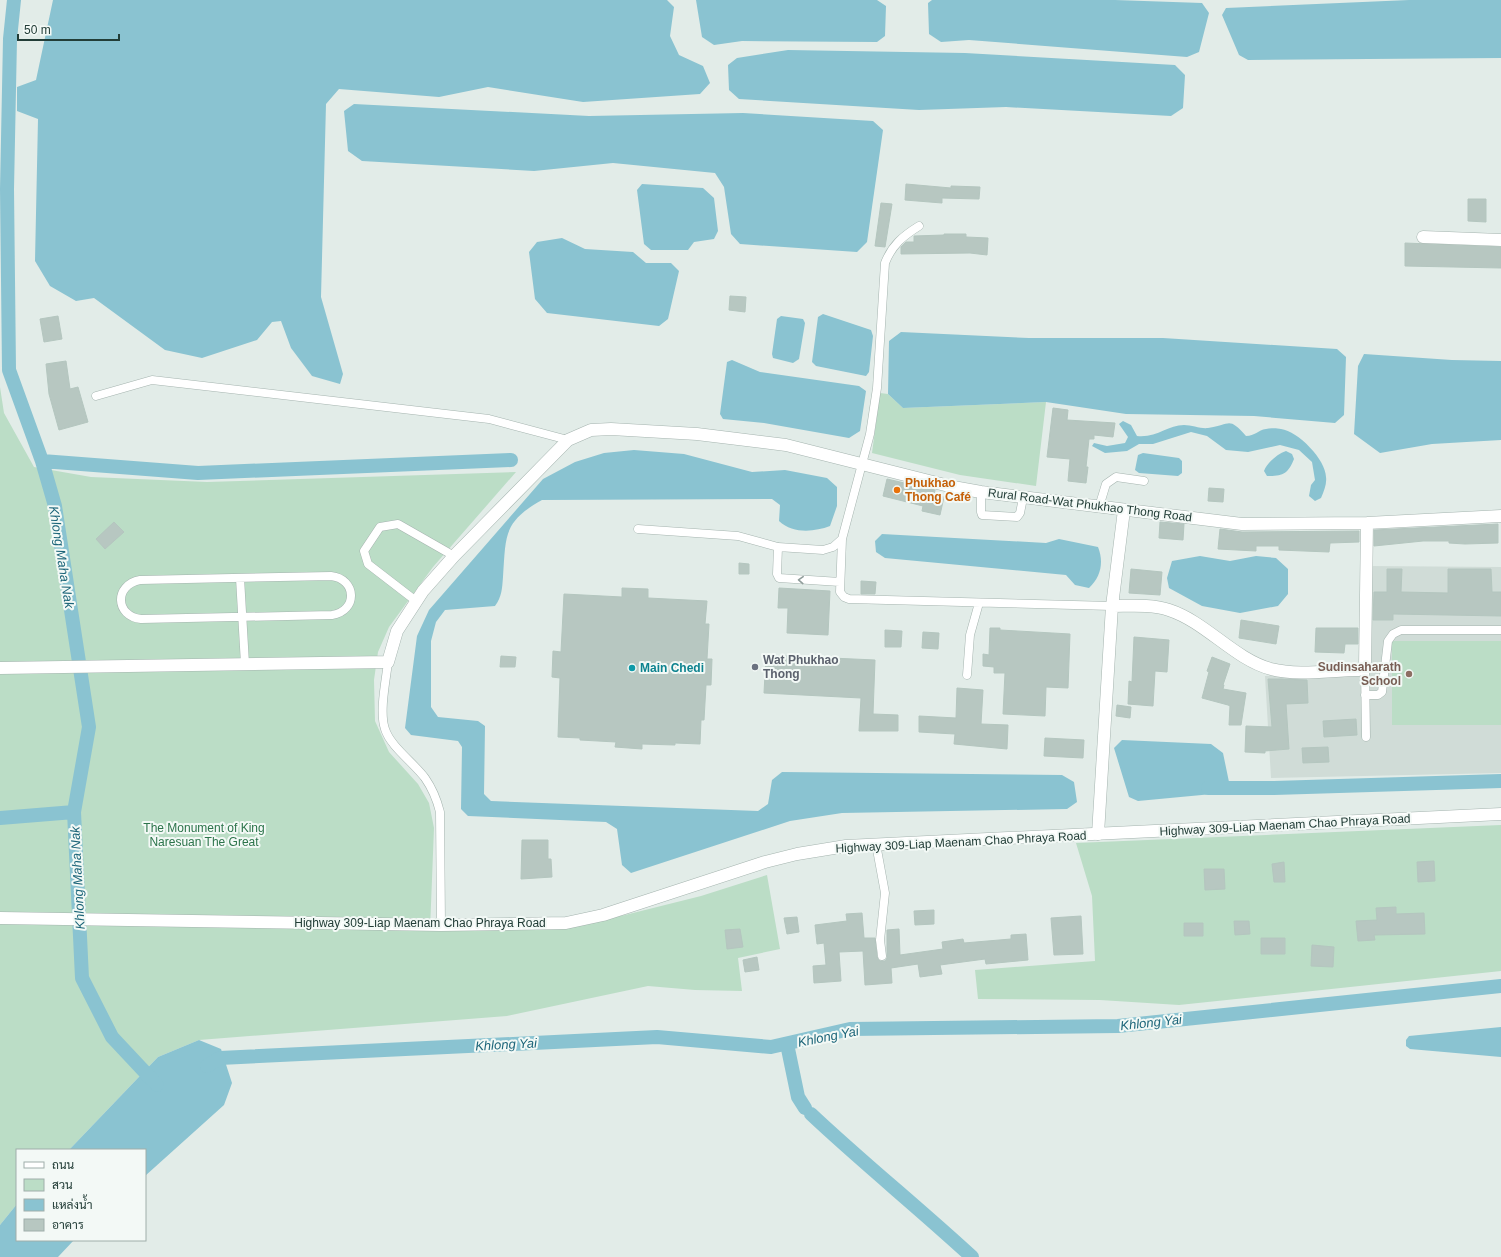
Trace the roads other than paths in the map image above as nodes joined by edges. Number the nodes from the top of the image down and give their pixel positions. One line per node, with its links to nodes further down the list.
1 (919, 226): 6 (lane)
2 (1423, 236): 3 (street)
3 (1501, 240)
4 (96, 396): 5 (lane)
5 (568, 440): 6 (street, Rural Road-Wat Phukhao Thong Road); 17 (street, Rural Road-Wat Phukhao Thong Road)
6 (861, 464): 8 (street, Rural Road-Wat Phukhao Thong Road); 15 (lane)
7 (1144, 481): 10 (lane)
8 (982, 492): 9 (street, Rural Road-Wat Phukhao Thong Road); 9 (lane)
9 (1023, 498): 10 (street, Rural Road-Wat Phukhao Thong Road)
10 (1099, 507): 11 (street, Rural Road-Wat Phukhao Thong Road)
11 (1124, 510): 13 (street, Rural Road-Wat Phukhao Thong Road); 22 (street)
12 (1501, 516): 13 (street, Rural Road-Wat Phukhao Thong Road)
13 (1367, 523): 28 (street)
14 (638, 529): 16 (lane)
15 (842, 539): 16 (lane); 19 (lane)
16 (778, 547): 19 (lane, one-way to 16)
17 (454, 556): 20 (street, Rural Road-Wat Phukhao Thong Road); 20 (lane)
18 (240, 578): 23 (lane); 23 (lane); 23 (lane)
19 (840, 582): 21 (lane)
20 (416, 601): 25 (street, Rural Road-Wat Phukhao Thong Road)
21 (979, 603): 22 (lane); 29 (lane)
22 (1112, 606): 28 (street); 33 (street)
23 (242, 617): 26 (lane)
24 (1501, 630): 30 (lane)
25 (388, 662): 26 (street); 36 (lane)
26 (245, 664): 27 (street)
27 (0, 668)
28 (1365, 668): 30 (lane)
29 (967, 675)
30 (1365, 695): 31 (lane)
31 (1366, 737)
32 (1501, 814): 33 (street, Highway 309-Liap Maenam Chao Phraya Road)
33 (1098, 834): 34 (street, Highway 309-Liap Maenam Chao Phraya Road)
34 (876, 844): 36 (street, Highway 309-Liap Maenam Chao Phraya Road); 37 (lane)
35 (0, 918): 36 (street, Highway 309-Liap Maenam Chao Phraya Road)
36 (441, 925)
37 (882, 956)

